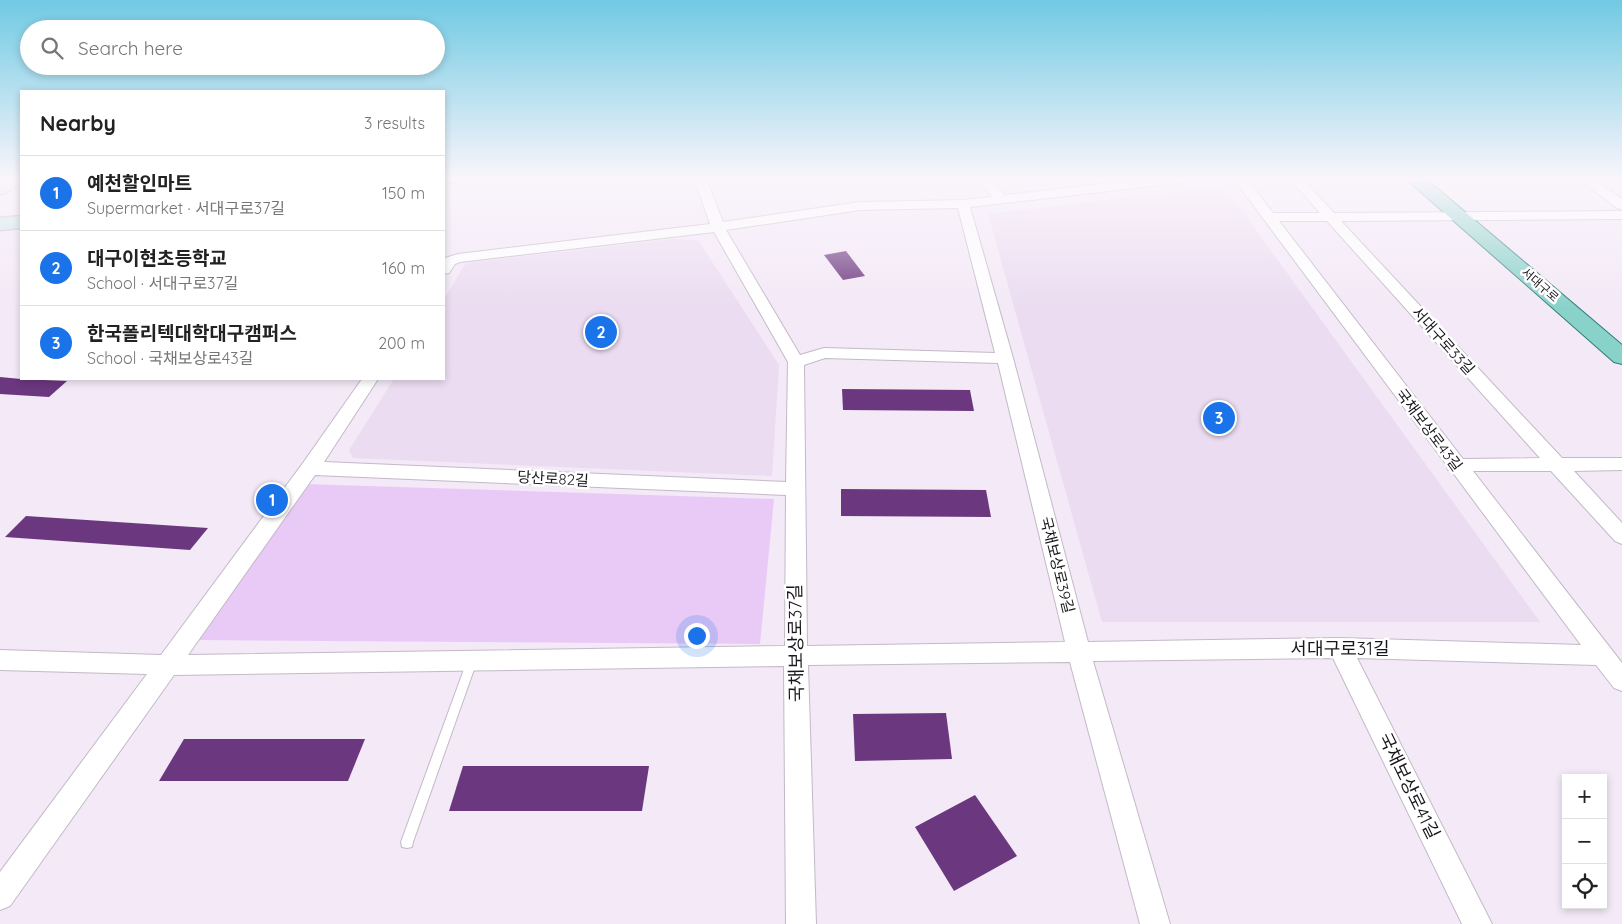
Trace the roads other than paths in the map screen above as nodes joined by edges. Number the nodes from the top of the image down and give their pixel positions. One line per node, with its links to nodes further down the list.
1 (716, 221): 9 (street)
2 (758, 221): 9 (street)
3 (968, 221): 12 (street, 국채보상로39길)
4 (1271, 221): 17 (street, 국채보상로43길)
5 (1334, 221): 15 (street, 서대구로33길)
6 (1463, 221): 11 (main road, 서대구로)
7 (20, 222): 8 (main road)
8 (0, 224)
9 (718, 227): 10 (street); 13 (street)
10 (445, 268)
11 (1622, 357)
12 (1005, 358): 13 (street); 22 (street, 국채보상로39길)
13 (796, 362): 19 (street, 국채보상로37길)
14 (369, 380): 18 (street)
15 (1556, 464): 16 (street); 17 (street); 20 (street, 서대구로33길)
16 (1622, 464)
17 (1455, 465): 23 (street, 국채보상로43길)
18 (310, 468): 19 (street, 당산로82길); 27 (street)
19 (796, 489): 24 (street, 국채보상로37길)
20 (1622, 536)
21 (1340, 648): 22 (street, 서대구로31길); 23 (street, 서대구로31길); 33 (street, 국채보상로41길)
22 (1079, 653): 24 (street, 서대구로31길); 32 (street, 국채보상로39길)
23 (1602, 655): 28 (street, 국채보상로43길)
24 (796, 657): 26 (street, 서대구로31길); 31 (street, 국채보상로37길)
25 (0, 660): 27 (street, 서대구로31길)
26 (472, 661): 27 (street, 서대구로31길); 29 (lane)
27 (167, 665): 30 (street)
28 (1622, 680)
29 (407, 842)
30 (0, 896)
31 (801, 924)
32 (1155, 924)
33 (1478, 924)

